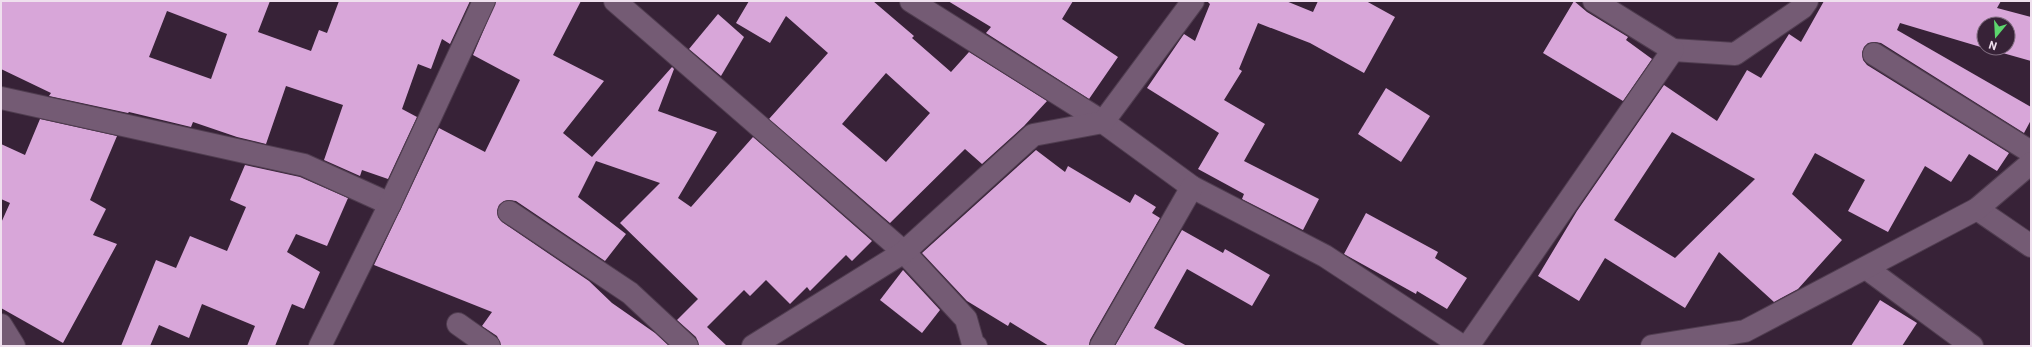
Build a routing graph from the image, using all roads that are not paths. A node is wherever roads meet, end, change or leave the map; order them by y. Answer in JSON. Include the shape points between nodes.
{"nodes":[{"id":1,"x":484,"y":1,"type":"edge"},
{"id":2,"x":615,"y":1,"type":"edge"},
{"id":3,"x":911,"y":1,"type":"edge"},
{"id":4,"x":1193,"y":1,"type":"edge"},
{"id":5,"x":1594,"y":1,"type":"edge"},
{"id":6,"x":1807,"y":1,"type":"edge"},
{"id":7,"x":1674,"y":50,"type":"junction"},
{"id":8,"x":1874,"y":54,"type":"dead end"},
{"id":9,"x":1,"y":98,"type":"edge"},
{"id":10,"x":1103,"y":122,"type":"junction"},
{"id":11,"x":2031,"y":152,"type":"edge"},
{"id":12,"x":2031,"y":163,"type":"edge"},
{"id":13,"x":1192,"y":187,"type":"junction"},
{"id":14,"x":390,"y":204,"type":"junction"},
{"id":15,"x":1977,"y":209,"type":"junction"},
{"id":16,"x":509,"y":212,"type":"dead end"},
{"id":17,"x":2031,"y":246,"type":"edge"},
{"id":18,"x":904,"y":252,"type":"junction"},
{"id":19,"x":1866,"y":268,"type":"junction"},
{"id":20,"x":458,"y":324,"type":"dead end"},
{"id":21,"x":1,"y":325,"type":"edge"},
{"id":22,"x":1748,"y":339,"type":"edge"},
{"id":23,"x":14,"y":346,"type":"edge"},
{"id":24,"x":320,"y":346,"type":"edge"},
{"id":25,"x":489,"y":346,"type":"edge"},
{"id":26,"x":687,"y":346,"type":"edge"},
{"id":27,"x":753,"y":346,"type":"edge"},
{"id":28,"x":976,"y":346,"type":"edge"},
{"id":29,"x":1101,"y":346,"type":"edge"},
{"id":30,"x":1462,"y":346,"type":"edge"},
{"id":31,"x":1468,"y":346,"type":"edge"},
{"id":32,"x":1652,"y":346,"type":"edge"},
{"id":33,"x":1972,"y":346,"type":"edge"}],
"edges":[{"from":1,"to":14,"type":"street"},
{"from":2,"to":18,"type":"street"},
{"from":3,"to":10,"type":"street"},
{"from":4,"to":10,"type":"street"},
{"from":5,"to":7,"type":"street"},
{"from":6,"to":7,"type":"street","via":[[1802,8],[1736,54]]},
{"from":7,"to":31,"type":"street"},
{"from":8,"to":11,"type":"street"},
{"from":9,"to":14,"type":"street","via":[[304,165]]},
{"from":10,"to":13,"type":"street"},
{"from":10,"to":18,"type":"street","via":[[1034,135]]},
{"from":12,"to":15,"type":"street"},
{"from":13,"to":29,"type":"street"},
{"from":13,"to":30,"type":"street","via":[[1325,256]]},
{"from":14,"to":24,"type":"street"},
{"from":15,"to":17,"type":"street"},
{"from":15,"to":19,"type":"street"},
{"from":16,"to":26,"type":"street","via":[[630,293]]},
{"from":18,"to":27,"type":"street"},
{"from":18,"to":28,"type":"street","via":[[966,319],[972,344]]},
{"from":19,"to":22,"type":"street"},
{"from":19,"to":33,"type":"street"},
{"from":20,"to":25,"type":"street"},
{"from":21,"to":23,"type":"street"},
{"from":22,"to":32,"type":"street"}]}
